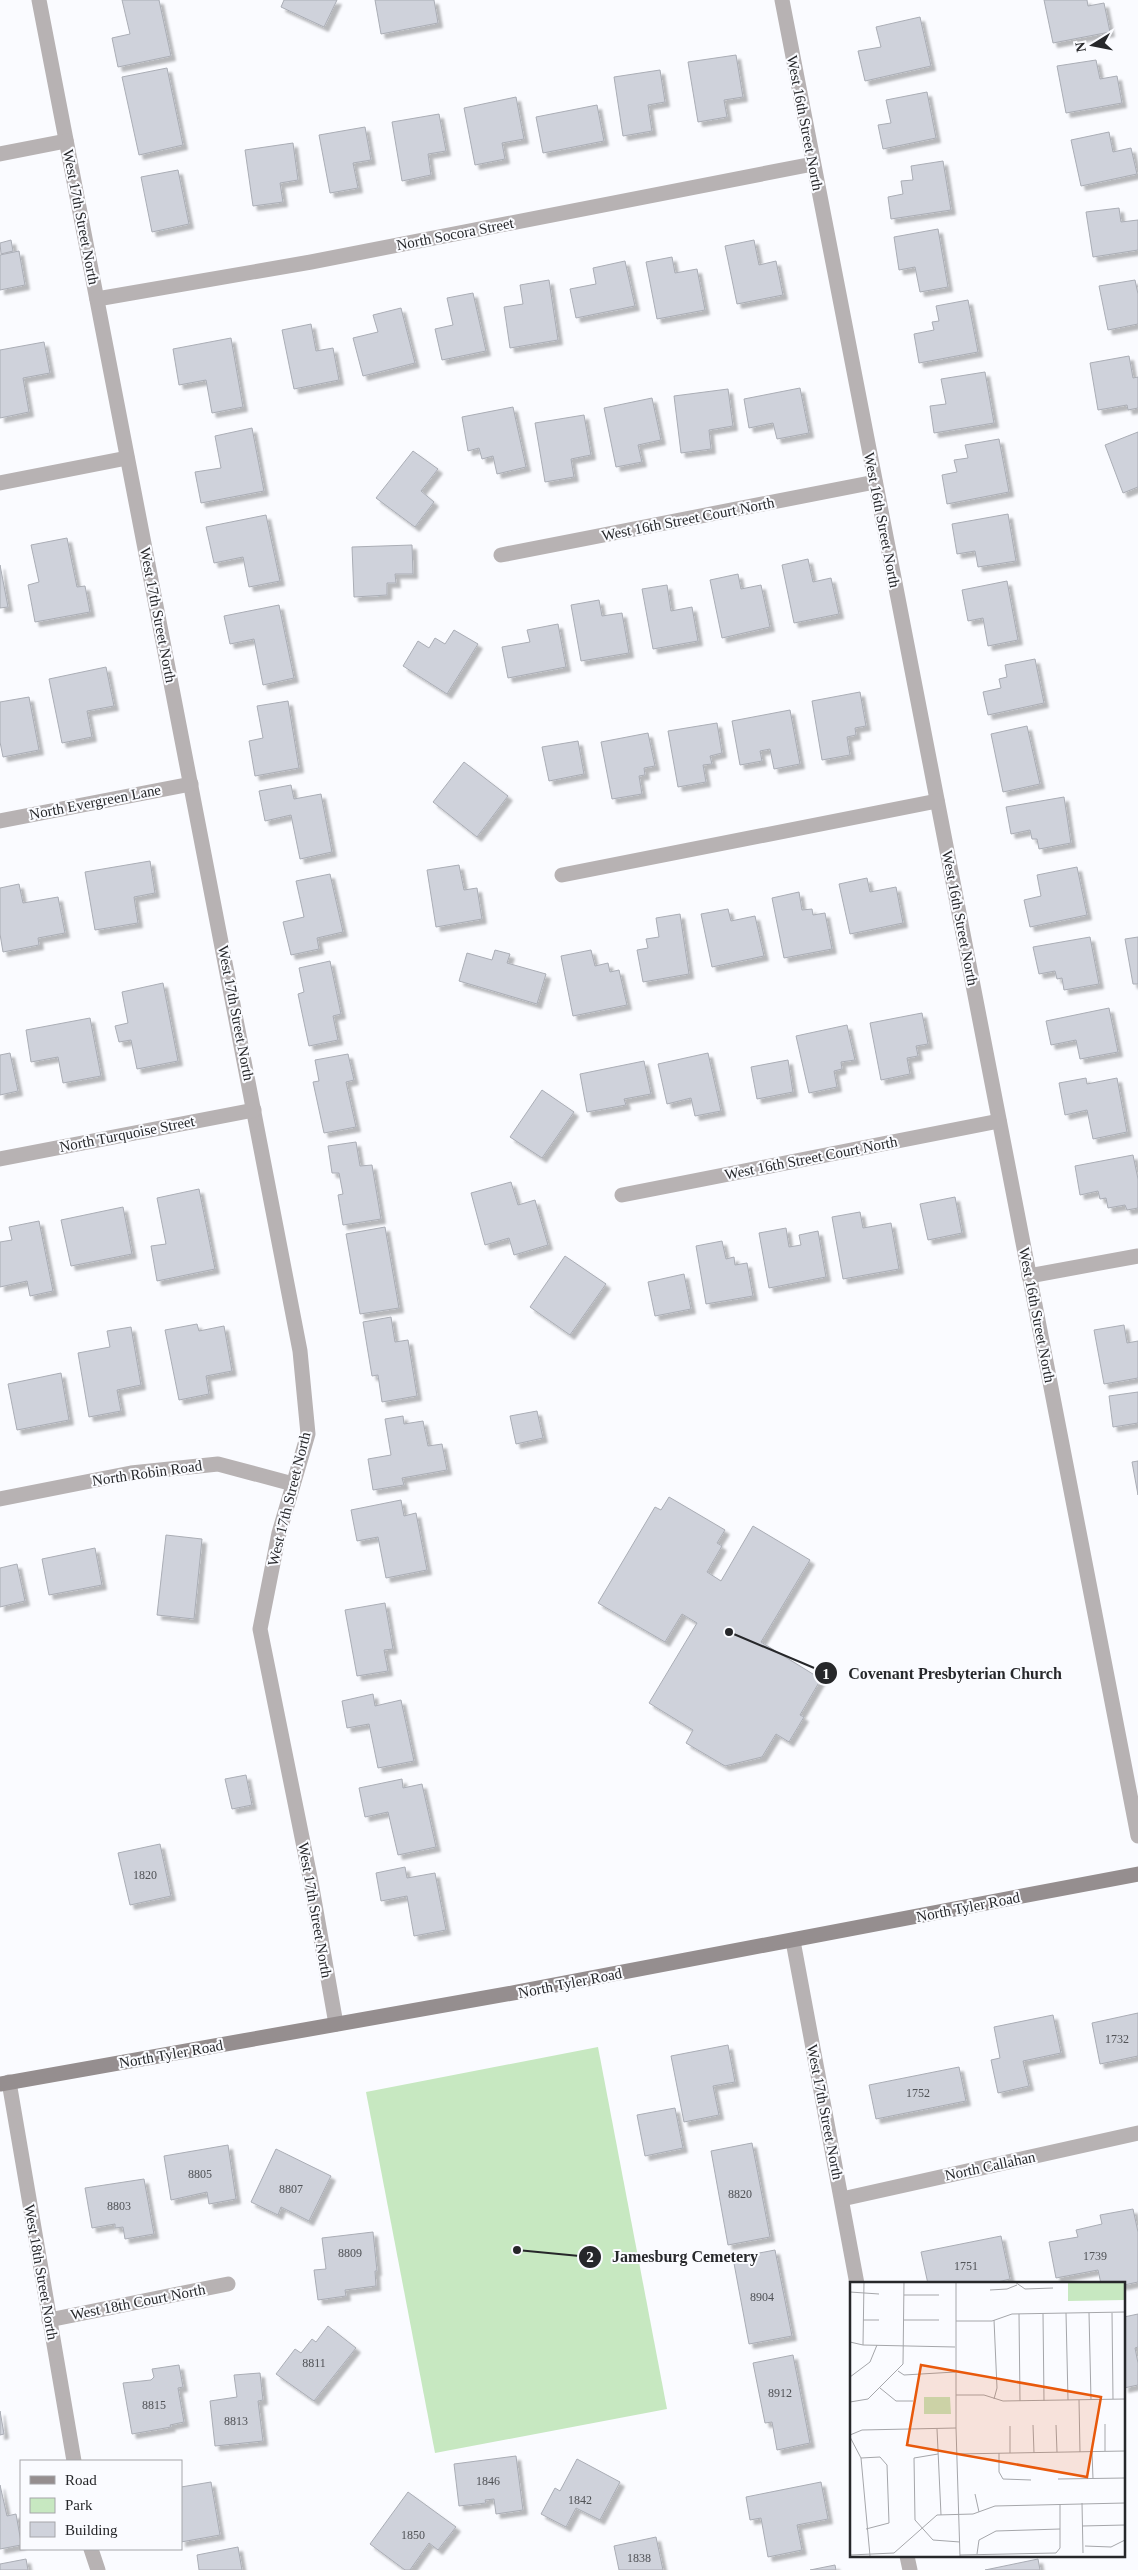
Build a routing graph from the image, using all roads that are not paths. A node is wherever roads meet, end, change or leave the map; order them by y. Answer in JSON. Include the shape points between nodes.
{"nodes":[{"id":1,"x":39,"y":0,"type":"edge"},
{"id":2,"x":782,"y":0,"type":"edge"},
{"id":3,"x":66,"y":141,"type":"junction"},
{"id":4,"x":0,"y":154,"type":"edge"},
{"id":5,"x":813,"y":164,"type":"junction"},
{"id":6,"x":97,"y":299,"type":"junction"},
{"id":7,"x":127,"y":458,"type":"junction"},
{"id":8,"x":875,"y":482,"type":"junction"},
{"id":9,"x":0,"y":483,"type":"edge"},
{"id":10,"x":501,"y":555,"type":"dead end"},
{"id":11,"x":191,"y":784,"type":"junction"},
{"id":12,"x":937,"y":801,"type":"junction"},
{"id":13,"x":0,"y":820,"type":"edge"},
{"id":14,"x":562,"y":875,"type":"dead end"},
{"id":15,"x":254,"y":1110,"type":"junction"},
{"id":16,"x":999,"y":1121,"type":"junction"},
{"id":17,"x":0,"y":1159,"type":"edge"},
{"id":18,"x":622,"y":1195,"type":"dead end"},
{"id":19,"x":1138,"y":1256,"type":"edge"},
{"id":20,"x":1030,"y":1276,"type":"junction"},
{"id":21,"x":293,"y":1484,"type":"junction"},
{"id":22,"x":0,"y":1499,"type":"edge"},
{"id":23,"x":1138,"y":1836,"type":"edge"},
{"id":24,"x":1138,"y":1874,"type":"edge"},
{"id":25,"x":792,"y":1941,"type":"junction"},
{"id":26,"x":336,"y":2024,"type":"junction"},
{"id":27,"x":5,"y":2083,"type":"edge"},
{"id":28,"x":1138,"y":2133,"type":"edge"},
{"id":29,"x":842,"y":2199,"type":"junction"},
{"id":30,"x":857,"y":2282,"type":"edge"},
{"id":31,"x":228,"y":2284,"type":"dead end"},
{"id":32,"x":49,"y":2320,"type":"junction"},
{"id":33,"x":74,"y":2460,"type":"edge"},
{"id":34,"x":91,"y":2550,"type":"edge"},
{"id":35,"x":98,"y":2570,"type":"edge"}],
"edges":[{"from":1,"to":3,"type":"street","name":"West 17th Street North"},
{"from":2,"to":5,"type":"street","name":"West 16th Street North"},
{"from":3,"to":4,"type":"street"},
{"from":3,"to":6,"type":"street","name":"West 17th Street North"},
{"from":5,"to":6,"type":"street","name":"North Socora Street","via":[[311,262]]},
{"from":5,"to":8,"type":"street","name":"West 16th Street North"},
{"from":6,"to":7,"type":"street","name":"West 17th Street North"},
{"from":7,"to":9,"type":"street"},
{"from":7,"to":11,"type":"street","name":"West 17th Street North"},
{"from":8,"to":10,"type":"street","name":"West 16th Street Court North"},
{"from":8,"to":12,"type":"street","name":"West 16th Street North"},
{"from":11,"to":13,"type":"street","name":"North Evergreen Lane"},
{"from":11,"to":15,"type":"street","name":"West 17th Street North"},
{"from":12,"to":14,"type":"street"},
{"from":12,"to":16,"type":"street","name":"West 16th Street North"},
{"from":15,"to":17,"type":"street","name":"North Turquoise Street"},
{"from":15,"to":21,"type":"street","name":"West 17th Street North","via":[[301,1360],[308,1434]]},
{"from":16,"to":18,"type":"street","name":"West 16th Street Court North"},
{"from":16,"to":20,"type":"street","name":"West 16th Street North"},
{"from":19,"to":20,"type":"street"},
{"from":20,"to":23,"type":"street","name":"West 16th Street North"},
{"from":21,"to":22,"type":"street","name":"North Robin Road","via":[[218,1464],[131,1473]]},
{"from":21,"to":26,"type":"street","name":"West 17th Street North","via":[[279,1533],[260,1629]]},
{"from":24,"to":25,"type":"main road","name":"North Tyler Road"},
{"from":25,"to":26,"type":"main road","name":"North Tyler Road"},
{"from":25,"to":29,"type":"street","name":"West 17th Street North"},
{"from":26,"to":27,"type":"main road","name":"North Tyler Road"},
{"from":27,"to":32,"type":"street","name":"West 18th Street North"},
{"from":28,"to":29,"type":"street","name":"North Callahan"},
{"from":29,"to":30,"type":"street","name":"West 17th Street North"},
{"from":31,"to":32,"type":"street","name":"West 18th Court North"},
{"from":32,"to":33,"type":"street","name":"West 18th Street North"},
{"from":34,"to":35,"type":"street"}]}
